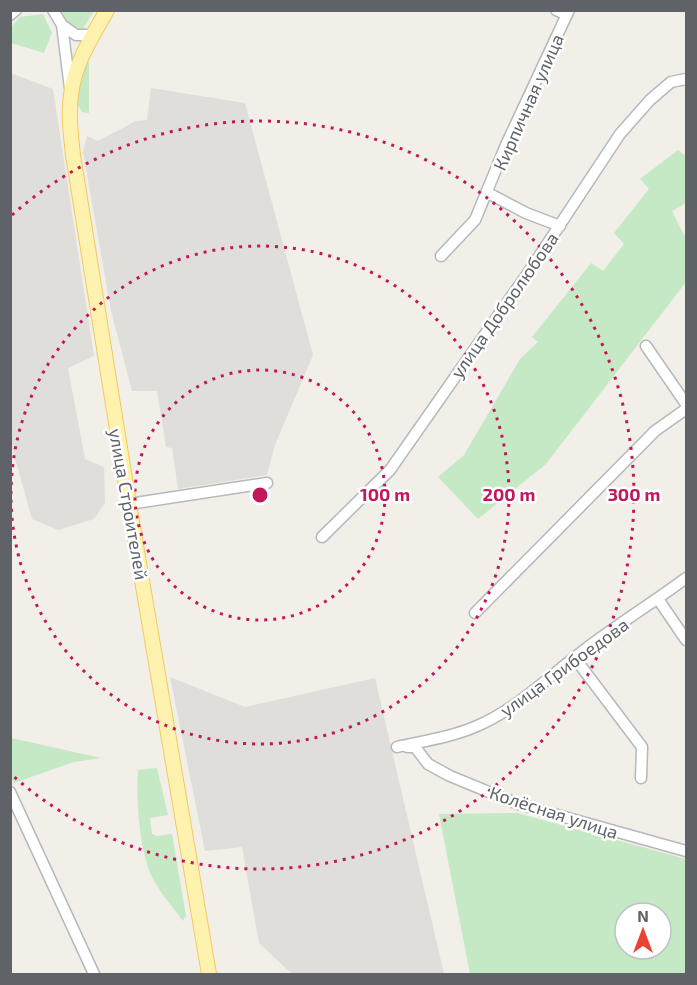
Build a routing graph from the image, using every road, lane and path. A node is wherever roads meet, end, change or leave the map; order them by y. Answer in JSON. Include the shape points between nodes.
{"nodes":[{"id":1,"x":16,"y":10,"type":"edge"},
{"id":2,"x":53,"y":10,"type":"edge"},
{"id":3,"x":107,"y":10,"type":"edge"},
{"id":4,"x":556,"y":10,"type":"edge"},
{"id":5,"x":568,"y":13,"type":"edge"},
{"id":6,"x":10,"y":15,"type":"edge"},
{"id":7,"x":62,"y":25,"type":"junction"},
{"id":8,"x":93,"y":35,"type":"junction"},
{"id":9,"x":687,"y":79,"type":"edge"},
{"id":10,"x":71,"y":94,"type":"junction"},
{"id":11,"x":488,"y":193,"type":"junction"},
{"id":12,"x":560,"y":225,"type":"junction"},
{"id":13,"x":441,"y":256,"type":"dead end"},
{"id":14,"x":646,"y":346,"type":"dead end"},
{"id":15,"x":687,"y":404,"type":"edge"},
{"id":16,"x":687,"y":409,"type":"edge"},
{"id":17,"x":267,"y":483,"type":"dead end"},
{"id":18,"x":129,"y":504,"type":"junction"},
{"id":19,"x":322,"y":537,"type":"dead end"},
{"id":20,"x":687,"y":578,"type":"edge"},
{"id":21,"x":658,"y":599,"type":"junction"},
{"id":22,"x":475,"y":613,"type":"dead end"},
{"id":23,"x":687,"y":639,"type":"edge"},
{"id":24,"x":574,"y":657,"type":"junction"},
{"id":25,"x":397,"y":747,"type":"joint"},
{"id":26,"x":641,"y":778,"type":"dead end"},
{"id":27,"x":10,"y":792,"type":"edge"},
{"id":28,"x":687,"y":851,"type":"edge"},
{"id":29,"x":94,"y":975,"type":"edge"},
{"id":30,"x":209,"y":975,"type":"edge"}],
"edges":[{"from":1,"to":6,"type":"street"},
{"from":2,"to":7,"type":"street"},
{"from":3,"to":8,"type":"main road","name":"улица Строителей"},
{"from":4,"to":5,"type":"street"},
{"from":5,"to":11,"type":"street","name":"Кирпичная улица","via":[[506,145]]},
{"from":7,"to":8,"type":"street","via":[[76,35]]},
{"from":7,"to":10,"type":"street"},
{"from":8,"to":10,"type":"main road","name":"улица Строителей"},
{"from":9,"to":12,"type":"street","name":"улица Добролюбова","via":[[671,82],[620,134]]},
{"from":10,"to":18,"type":"main road","name":"улица Строителей","via":[[73,156]]},
{"from":11,"to":12,"type":"street","name":"Кирпичная улица"},
{"from":11,"to":13,"type":"street","name":"Кирпичная улица","via":[[475,220]]},
{"from":12,"to":19,"type":"street","name":"улица Добролюбова","via":[[390,470]]},
{"from":14,"to":15,"type":"street"},
{"from":16,"to":22,"type":"street","via":[[655,431]]},
{"from":17,"to":18,"type":"street"},
{"from":18,"to":30,"type":"main road","name":"улица Строителей"},
{"from":20,"to":21,"type":"street","name":"улица Грибоедова"},
{"from":21,"to":23,"type":"street"},
{"from":21,"to":24,"type":"street","name":"улица Грибоедова"},
{"from":24,"to":25,"type":"street","name":"улица Грибоедова","via":[[541,687],[497,716],[450,735]]},
{"from":24,"to":26,"type":"street","via":[[642,747]]},
{"from":25,"to":28,"type":"street","name":"Колёсная улица","via":[[415,747],[435,768],[518,804]]},
{"from":27,"to":29,"type":"street"}]}
